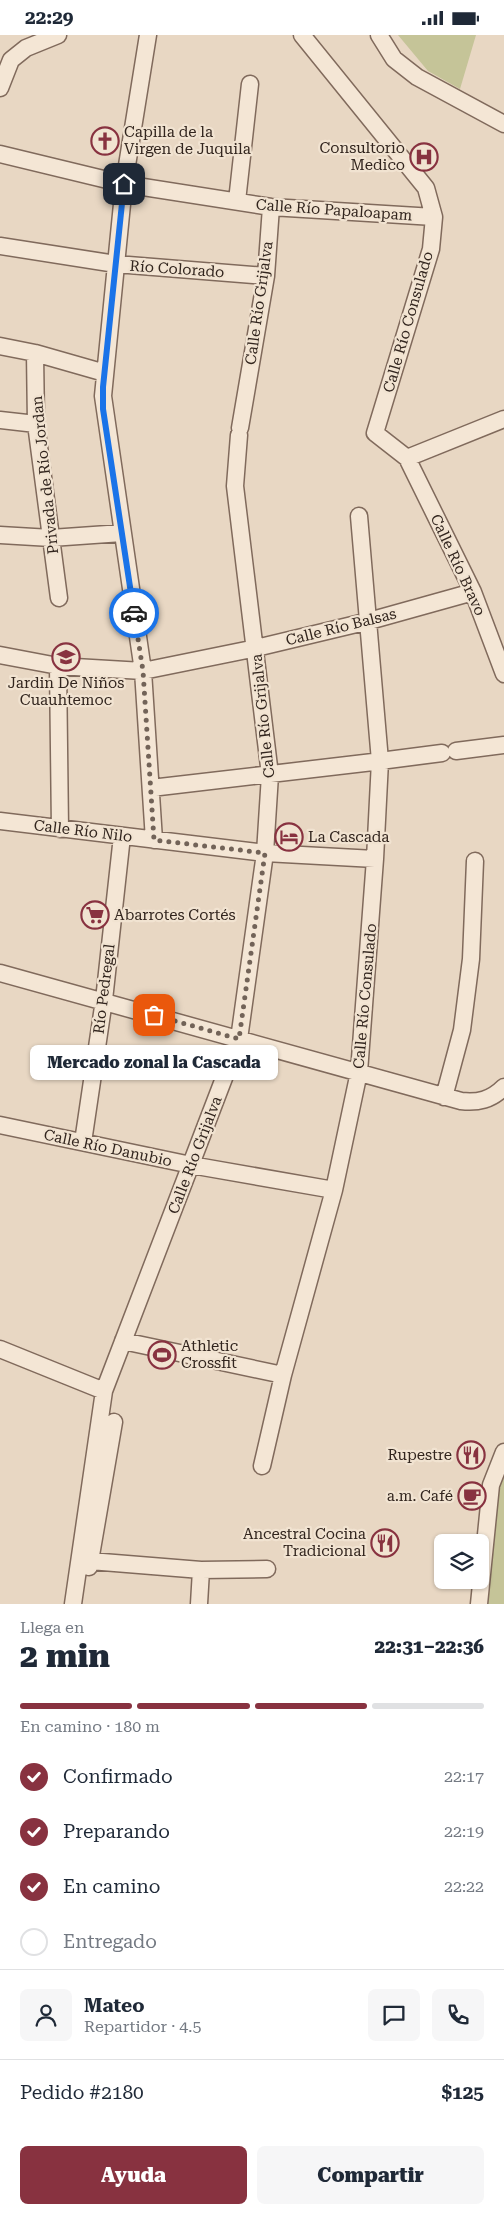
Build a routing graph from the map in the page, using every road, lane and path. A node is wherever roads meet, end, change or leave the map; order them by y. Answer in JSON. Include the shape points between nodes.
{"nodes":[{"id":1,"x":58,"y":35,"type":"edge"},
{"id":2,"x":148,"y":35,"type":"edge"},
{"id":3,"x":302,"y":35,"type":"edge"},
{"id":4,"x":379,"y":35,"type":"edge"},
{"id":5,"x":250,"y":84,"type":"dead end"},
{"id":6,"x":0,"y":88,"type":"edge"},
{"id":7,"x":504,"y":124,"type":"edge"},
{"id":8,"x":0,"y":154,"type":"edge"},
{"id":9,"x":124,"y":184,"type":"junction"},
{"id":10,"x":237,"y":201,"type":"junction"},
{"id":11,"x":271,"y":207,"type":"junction"},
{"id":12,"x":434,"y":217,"type":"junction"},
{"id":13,"x":0,"y":246,"type":"edge"},
{"id":14,"x":116,"y":264,"type":"junction"},
{"id":15,"x":266,"y":276,"type":"junction"},
{"id":16,"x":0,"y":346,"type":"edge"},
{"id":17,"x":35,"y":353,"type":"junction"},
{"id":18,"x":105,"y":373,"type":"junction"},
{"id":19,"x":504,"y":419,"type":"edge"},
{"id":20,"x":0,"y":420,"type":"edge"},
{"id":21,"x":36,"y":424,"type":"junction"},
{"id":22,"x":407,"y":458,"type":"junction"},
{"id":23,"x":359,"y":516,"type":"dead end"},
{"id":24,"x":122,"y":533,"type":"junction"},
{"id":25,"x":0,"y":535,"type":"edge"},
{"id":26,"x":51,"y":538,"type":"junction"},
{"id":27,"x":473,"y":592,"type":"junction"},
{"id":28,"x":59,"y":598,"type":"dead end"},
{"id":29,"x":369,"y":621,"type":"junction"},
{"id":30,"x":256,"y":648,"type":"junction"},
{"id":31,"x":0,"y":655,"type":"edge"},
{"id":32,"x":58,"y":666,"type":"junction"},
{"id":33,"x":143,"y":671,"type":"junction"},
{"id":34,"x":504,"y":673,"type":"edge"},
{"id":35,"x":504,"y":745,"type":"edge"},
{"id":36,"x":377,"y":761,"type":"junction"},
{"id":37,"x":270,"y":775,"type":"junction"},
{"id":38,"x":151,"y":788,"type":"junction"},
{"id":39,"x":0,"y":821,"type":"edge"},
{"id":40,"x":60,"y":829,"type":"junction"},
{"id":41,"x":122,"y":836,"type":"junction"},
{"id":42,"x":154,"y":840,"type":"junction"},
{"id":43,"x":265,"y":853,"type":"junction"},
{"id":44,"x":376,"y":859,"type":"junction"},
{"id":45,"x":475,"y":861,"type":"dead end"},
{"id":46,"x":0,"y":973,"type":"edge"},
{"id":47,"x":104,"y":1000,"type":"junction"},
{"id":48,"x":239,"y":1039,"type":"junction"},
{"id":49,"x":359,"y":1072,"type":"junction"},
{"id":50,"x":504,"y":1087,"type":"edge"},
{"id":51,"x":444,"y":1097,"type":"junction"},
{"id":52,"x":0,"y":1125,"type":"edge"},
{"id":53,"x":83,"y":1141,"type":"junction"},
{"id":54,"x":191,"y":1165,"type":"junction"},
{"id":55,"x":334,"y":1190,"type":"junction"},
{"id":56,"x":123,"y":1341,"type":"junction"},
{"id":57,"x":0,"y":1349,"type":"edge"},
{"id":58,"x":284,"y":1375,"type":"junction"},
{"id":59,"x":104,"y":1391,"type":"junction"},
{"id":60,"x":114,"y":1422,"type":"dead end"},
{"id":61,"x":504,"y":1451,"type":"edge"},
{"id":62,"x":262,"y":1466,"type":"dead end"},
{"id":63,"x":90,"y":1561,"type":"junction"},
{"id":64,"x":267,"y":1569,"type":"dead end"},
{"id":65,"x":201,"y":1570,"type":"junction"},
{"id":66,"x":73,"y":1604,"type":"edge"},
{"id":67,"x":83,"y":1604,"type":"edge"},
{"id":68,"x":199,"y":1604,"type":"edge"},
{"id":69,"x":479,"y":1604,"type":"edge"}],
"edges":[{"from":1,"to":6,"type":"street","via":[[26,48],[11,60]]},
{"from":2,"to":9,"type":"street"},
{"from":3,"to":12,"type":"street","name":"Calle Río Consulado","via":[[426,188]]},
{"from":4,"to":7,"type":"street","via":[[394,59],[418,77]]},
{"from":5,"to":10,"type":"street"},
{"from":8,"to":9,"type":"street","name":"Calle Río Papaloapam"},
{"from":9,"to":10,"type":"street","name":"Calle Río Papaloapam"},
{"from":9,"to":14,"type":"street"},
{"from":10,"to":11,"type":"street","name":"Calle Río Papaloapam"},
{"from":11,"to":12,"type":"street","name":"Calle Río Papaloapam"},
{"from":11,"to":15,"type":"street","name":"Calle Río Grijalva"},
{"from":12,"to":22,"type":"street","name":"Calle Río Consulado","via":[[431,249],[376,433]]},
{"from":13,"to":14,"type":"street","name":"Río Colorado"},
{"from":14,"to":15,"type":"street","name":"Río Colorado"},
{"from":14,"to":18,"type":"street"},
{"from":15,"to":30,"type":"street","name":"Calle Río Grijalva","via":[[240,432],[235,486]]},
{"from":16,"to":17,"type":"street"},
{"from":17,"to":18,"type":"street"},
{"from":17,"to":21,"type":"street","name":"Privada de Río Jordan"},
{"from":18,"to":24,"type":"street","via":[[103,409]]},
{"from":19,"to":22,"type":"street"},
{"from":20,"to":21,"type":"street"},
{"from":21,"to":26,"type":"street","name":"Privada de Río Jordan"},
{"from":22,"to":27,"type":"street","name":"Calle Río Bravo"},
{"from":23,"to":29,"type":"street","name":"Calle Río Consulado"},
{"from":24,"to":26,"type":"street"},
{"from":24,"to":33,"type":"street"},
{"from":25,"to":26,"type":"street"},
{"from":26,"to":28,"type":"street","name":"Privada de Río Jordan"},
{"from":27,"to":29,"type":"street","name":"Calle Río Balsas"},
{"from":27,"to":34,"type":"street","name":"Calle Río Bravo"},
{"from":29,"to":30,"type":"street","name":"Calle Río Balsas"},
{"from":29,"to":36,"type":"street","name":"Calle Río Consulado"},
{"from":30,"to":33,"type":"street","name":"Calle Río Balsas"},
{"from":30,"to":37,"type":"street","name":"Calle Río Grijalva"},
{"from":31,"to":32,"type":"street","name":"Calle Río Balsas"},
{"from":32,"to":33,"type":"street","name":"Calle Río Balsas"},
{"from":32,"to":40,"type":"street"},
{"from":33,"to":38,"type":"street"},
{"from":35,"to":36,"type":"street"},
{"from":36,"to":37,"type":"street"},
{"from":36,"to":44,"type":"street","name":"Calle Río Consulado"},
{"from":37,"to":38,"type":"street"},
{"from":37,"to":43,"type":"street","name":"Calle Río Grijalva"},
{"from":38,"to":42,"type":"street"},
{"from":39,"to":40,"type":"street","name":"Calle Río Nilo"},
{"from":40,"to":41,"type":"street","name":"Calle Río Nilo"},
{"from":41,"to":42,"type":"street","name":"Calle Río Nilo"},
{"from":41,"to":47,"type":"street","name":"Río Pedregal"},
{"from":42,"to":43,"type":"street","name":"Calle Río Nilo"},
{"from":43,"to":44,"type":"street","name":"Calle Río Nilo"},
{"from":43,"to":48,"type":"street","name":"Calle Río Grijalva"},
{"from":44,"to":49,"type":"street","name":"Calle Río Consulado"},
{"from":45,"to":51,"type":"street","via":[[471,959],[462,1029]]},
{"from":46,"to":47,"type":"street"},
{"from":47,"to":48,"type":"street"},
{"from":47,"to":53,"type":"street","name":"Río Pedregal"},
{"from":48,"to":49,"type":"street"},
{"from":48,"to":54,"type":"street","name":"Calle Río Grijalva"},
{"from":49,"to":51,"type":"street"},
{"from":49,"to":55,"type":"street","name":"Calle Río Consulado"},
{"from":50,"to":51,"type":"street","via":[[486,1100],[475,1102]]},
{"from":52,"to":53,"type":"street","name":"Calle Río Danubio"},
{"from":53,"to":54,"type":"street","name":"Calle Río Danubio"},
{"from":54,"to":55,"type":"street","name":"Calle Río Danubio"},
{"from":54,"to":56,"type":"street","name":"Calle Río Grijalva"},
{"from":55,"to":58,"type":"street","name":"Calle Río Consulado"},
{"from":56,"to":58,"type":"street"},
{"from":56,"to":59,"type":"street","name":"Calle Río Grijalva"},
{"from":57,"to":59,"type":"street"},
{"from":58,"to":62,"type":"street","name":"Calle Río Consulado"},
{"from":59,"to":66,"type":"street","name":"Calle Río Grijalva"},
{"from":60,"to":63,"type":"street"},
{"from":61,"to":69,"type":"street","via":[[491,1485]]},
{"from":63,"to":65,"type":"street"},
{"from":63,"to":67,"type":"street"},
{"from":64,"to":65,"type":"street"},
{"from":65,"to":68,"type":"street"}]}
